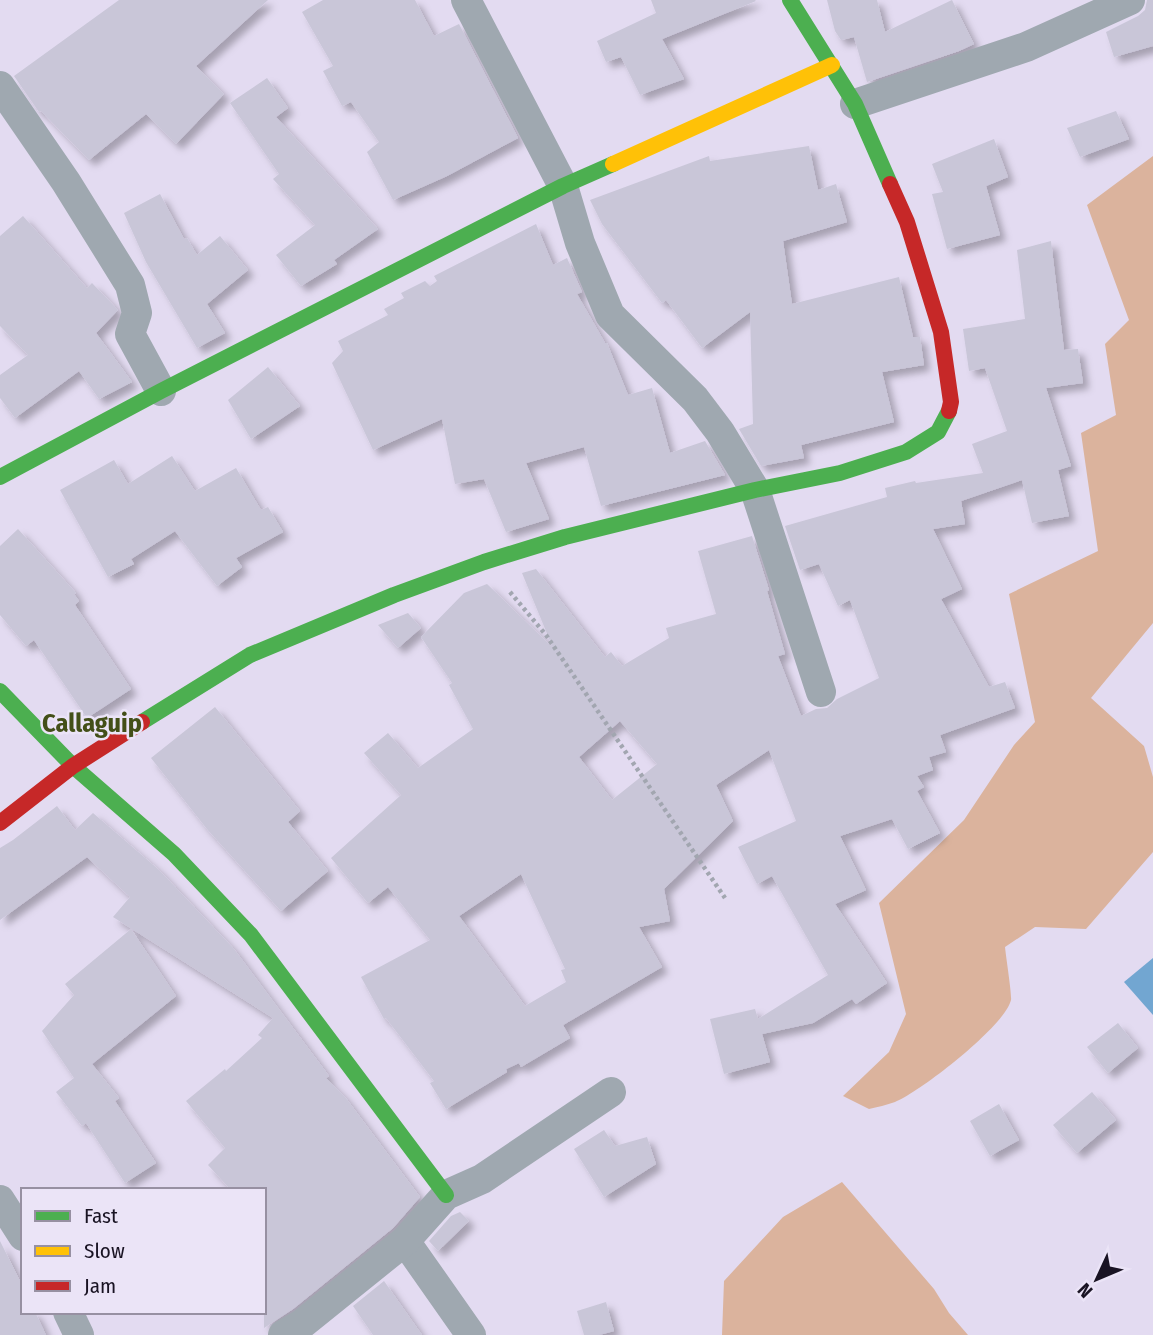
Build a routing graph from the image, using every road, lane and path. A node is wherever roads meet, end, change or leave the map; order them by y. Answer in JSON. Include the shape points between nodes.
{"nodes":[{"id":1,"x":466,"y":0,"type":"edge"},
{"id":2,"x":790,"y":0,"type":"edge"},
{"id":3,"x":1130,"y":0,"type":"edge"},
{"id":4,"x":832,"y":65,"type":"junction"},
{"id":5,"x":0,"y":86,"type":"edge"},
{"id":6,"x":855,"y":104,"type":"junction"},
{"id":7,"x":563,"y":186,"type":"junction"},
{"id":8,"x":161,"y":391,"type":"junction"},
{"id":9,"x":0,"y":477,"type":"edge"},
{"id":10,"x":755,"y":490,"type":"junction"},
{"id":11,"x":484,"y":562,"type":"junction"},
{"id":12,"x":0,"y":691,"type":"edge"},
{"id":13,"x":821,"y":692,"type":"dead end"},
{"id":14,"x":73,"y":766,"type":"junction"},
{"id":15,"x":0,"y":822,"type":"edge"},
{"id":16,"x":724,"y":898,"type":"dead end"},
{"id":17,"x":611,"y":1092,"type":"dead end"},
{"id":18,"x":446,"y":1195,"type":"junction"},
{"id":19,"x":0,"y":1200,"type":"edge"},
{"id":20,"x":21,"y":1233,"type":"edge"},
{"id":21,"x":405,"y":1241,"type":"junction"},
{"id":22,"x":69,"y":1314,"type":"edge"},
{"id":23,"x":79,"y":1335,"type":"edge"},
{"id":24,"x":283,"y":1335,"type":"edge"},
{"id":25,"x":471,"y":1335,"type":"edge"}],
"edges":[{"from":1,"to":7,"type":"street"},
{"from":2,"to":4,"type":"street"},
{"from":3,"to":6,"type":"street","via":[[1026,47]]},
{"from":4,"to":6,"type":"street"},
{"from":4,"to":7,"type":"street"},
{"from":5,"to":8,"type":"street","via":[[130,285],[137,313],[131,334]]},
{"from":6,"to":10,"type":"street","via":[[907,222],[941,332],[949,412],[938,432],[906,452],[840,473]]},
{"from":7,"to":8,"type":"street"},
{"from":7,"to":10,"type":"street","via":[[580,243],[610,315],[695,400]]},
{"from":8,"to":9,"type":"street"},
{"from":10,"to":11,"type":"street"},
{"from":10,"to":13,"type":"street"},
{"from":11,"to":14,"type":"street","via":[[250,655]]},
{"from":11,"to":16,"type":"path","via":[[546,635]]},
{"from":12,"to":14,"type":"street"},
{"from":14,"to":15,"type":"street"},
{"from":14,"to":18,"type":"street","via":[[174,855],[251,935]]},
{"from":17,"to":18,"type":"street","via":[[482,1179]]},
{"from":18,"to":21,"type":"street"},
{"from":19,"to":20,"type":"street"},
{"from":21,"to":24,"type":"street"},
{"from":21,"to":25,"type":"street"},
{"from":22,"to":23,"type":"street"}]}
